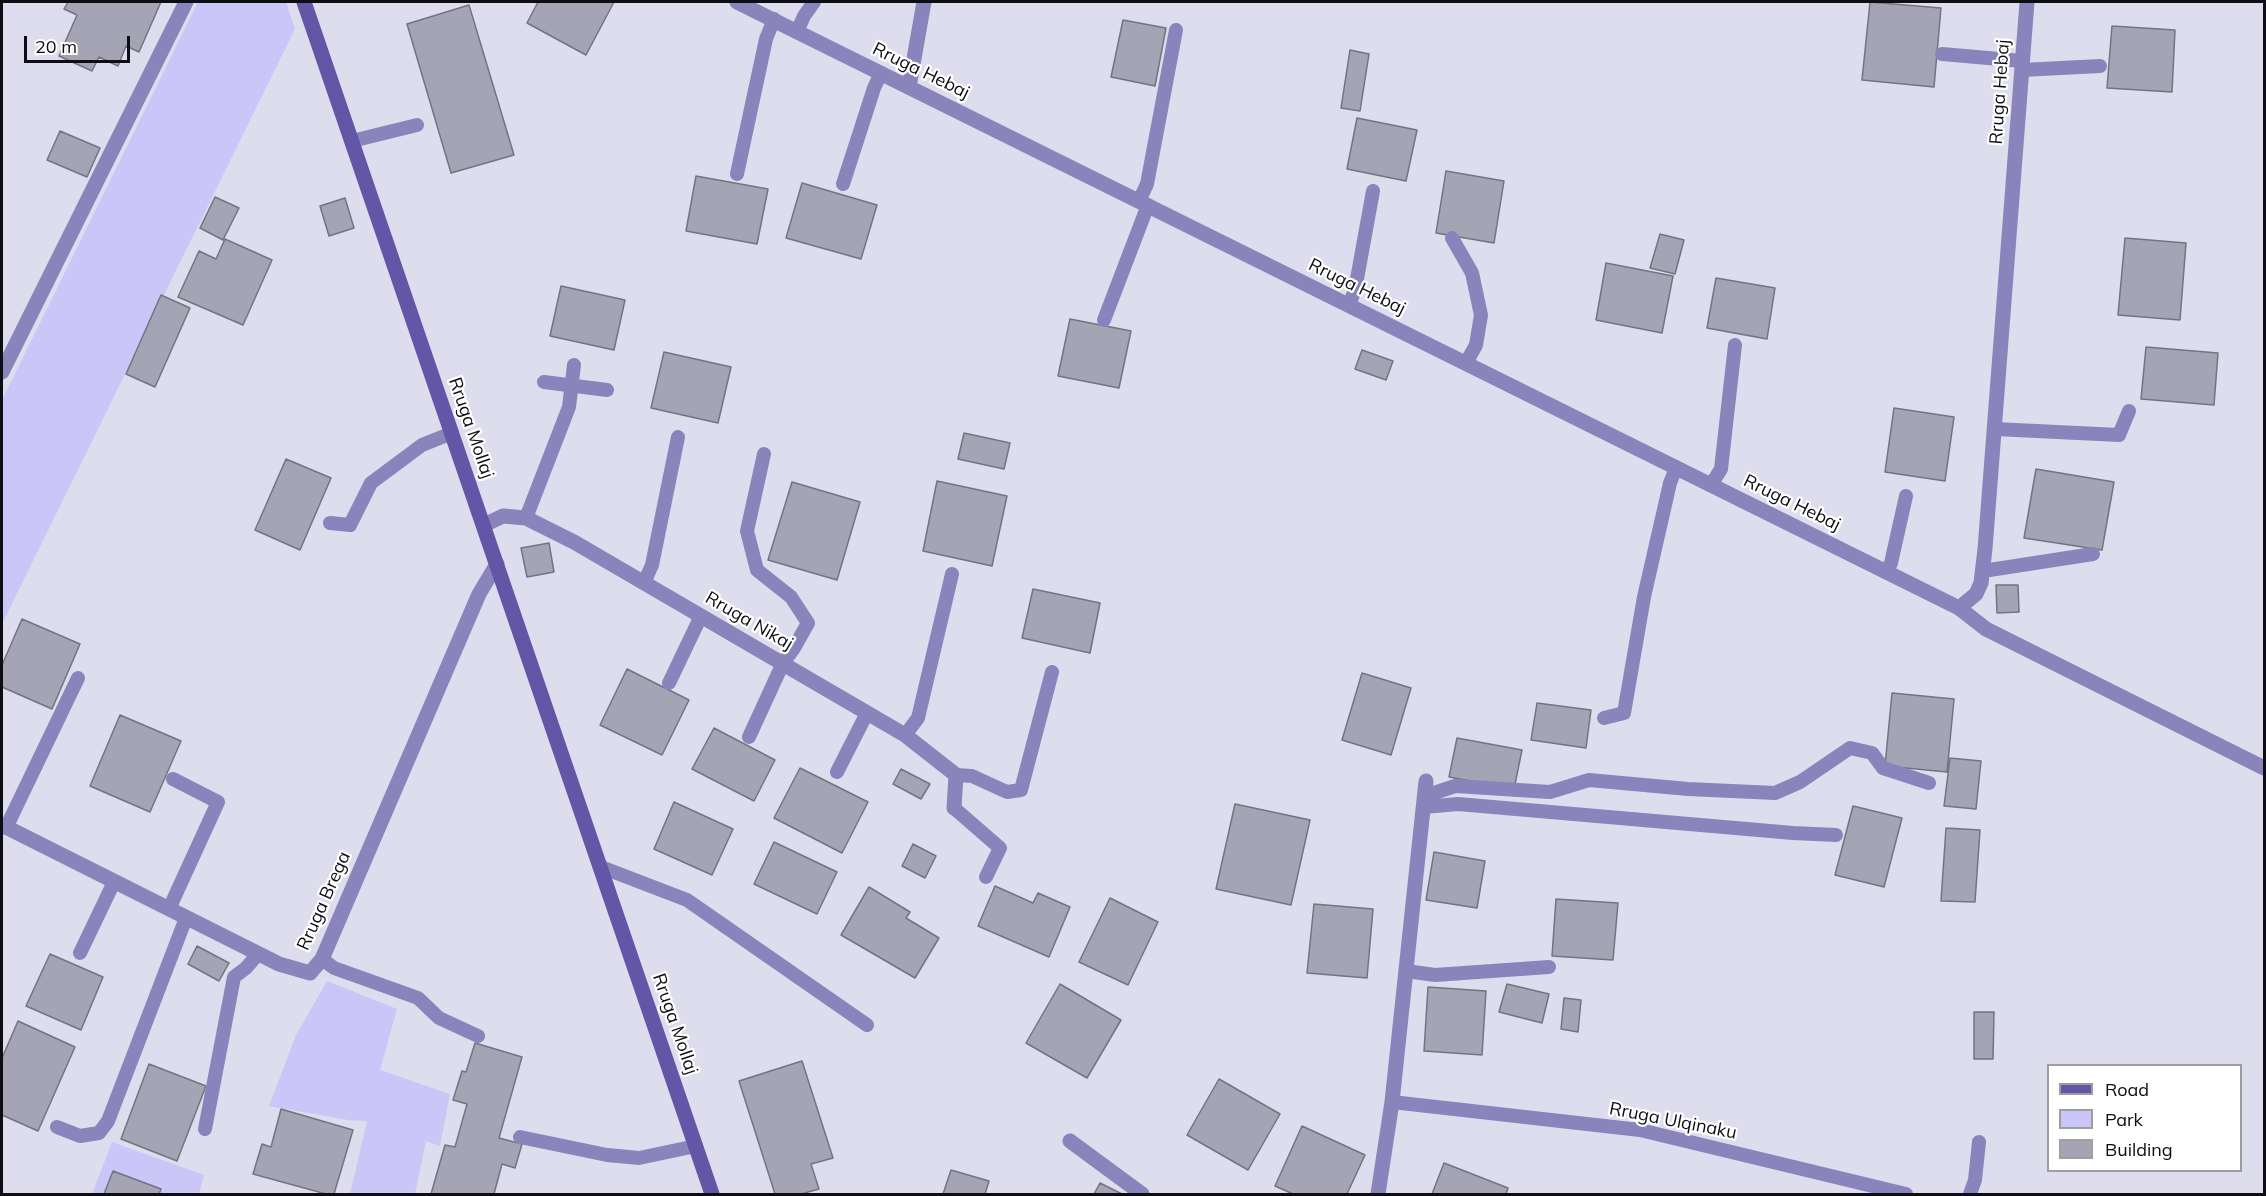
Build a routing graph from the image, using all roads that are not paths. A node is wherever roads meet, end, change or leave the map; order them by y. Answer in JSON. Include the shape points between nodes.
{"nodes":[{"id":1,"x":186,"y":2,"type":"edge"},
{"id":2,"x":304,"y":2,"type":"edge"},
{"id":3,"x":737,"y":2,"type":"edge"},
{"id":4,"x":814,"y":2,"type":"edge"},
{"id":5,"x":924,"y":2,"type":"edge"},
{"id":6,"x":2027,"y":2,"type":"edge"},
{"id":7,"x":774,"y":20,"type":"junction"},
{"id":8,"x":1176,"y":30,"type":"dead end"},
{"id":9,"x":798,"y":32,"type":"junction"},
{"id":10,"x":1942,"y":54,"type":"dead end"},
{"id":11,"x":2022,"y":65,"type":"junction"},
{"id":12,"x":2100,"y":66,"type":"dead end"},
{"id":13,"x":881,"y":73,"type":"junction"},
{"id":14,"x":909,"y":87,"type":"junction"},
{"id":15,"x":417,"y":124,"type":"dead end"},
{"id":16,"x":352,"y":141,"type":"junction"},
{"id":17,"x":736,"y":174,"type":"dead end"},
{"id":18,"x":843,"y":184,"type":"dead end"},
{"id":19,"x":1373,"y":191,"type":"dead end"},
{"id":20,"x":1143,"y":203,"type":"junction"},
{"id":21,"x":1452,"y":238,"type":"dead end"},
{"id":22,"x":1349,"y":305,"type":"junction"},
{"id":23,"x":1104,"y":320,"type":"dead end"},
{"id":24,"x":1735,"y":345,"type":"dead end"},
{"id":25,"x":1466,"y":363,"type":"junction"},
{"id":26,"x":574,"y":365,"type":"dead end"},
{"id":27,"x":2,"y":372,"type":"edge"},
{"id":28,"x":544,"y":382,"type":"dead end"},
{"id":29,"x":572,"y":384,"type":"junction"},
{"id":30,"x":607,"y":390,"type":"dead end"},
{"id":31,"x":2129,"y":411,"type":"dead end"},
{"id":32,"x":1995,"y":429,"type":"junction"},
{"id":33,"x":452,"y":433,"type":"junction"},
{"id":34,"x":678,"y":437,"type":"dead end"},
{"id":35,"x":764,"y":454,"type":"dead end"},
{"id":36,"x":1676,"y":468,"type":"junction"},
{"id":37,"x":1711,"y":485,"type":"junction"},
{"id":38,"x":1906,"y":496,"type":"dead end"},
{"id":39,"x":526,"y":518,"type":"junction"},
{"id":40,"x":330,"y":523,"type":"dead end"},
{"id":41,"x":484,"y":525,"type":"junction"},
{"id":42,"x":2093,"y":554,"type":"dead end"},
{"id":43,"x":497,"y":564,"type":"junction"},
{"id":44,"x":1983,"y":571,"type":"junction"},
{"id":45,"x":1886,"y":572,"type":"junction"},
{"id":46,"x":952,"y":574,"type":"dead end"},
{"id":47,"x":644,"y":583,"type":"junction"},
{"id":48,"x":1959,"y":608,"type":"junction"},
{"id":49,"x":701,"y":616,"type":"junction"},
{"id":50,"x":783,"y":663,"type":"junction"},
{"id":51,"x":1052,"y":672,"type":"dead end"},
{"id":52,"x":78,"y":678,"type":"dead end"},
{"id":53,"x":669,"y":683,"type":"dead end"},
{"id":54,"x":867,"y":713,"type":"junction"},
{"id":55,"x":1604,"y":718,"type":"dead end"},
{"id":56,"x":905,"y":735,"type":"junction"},
{"id":57,"x":749,"y":737,"type":"dead end"},
{"id":58,"x":2265,"y":768,"type":"edge"},
{"id":59,"x":837,"y":772,"type":"dead end"},
{"id":60,"x":956,"y":775,"type":"junction"},
{"id":61,"x":173,"y":779,"type":"dead end"},
{"id":62,"x":1929,"y":783,"type":"dead end"},
{"id":63,"x":1425,"y":795,"type":"junction"},
{"id":64,"x":954,"y":808,"type":"joint"},
{"id":65,"x":4,"y":827,"type":"edge"},
{"id":66,"x":1836,"y":835,"type":"dead end"},
{"id":67,"x":601,"y":867,"type":"junction"},
{"id":68,"x":986,"y":876,"type":"dead end"},
{"id":69,"x":114,"y":882,"type":"junction"},
{"id":70,"x":169,"y":909,"type":"junction"},
{"id":71,"x":186,"y":918,"type":"junction"},
{"id":72,"x":81,"y":953,"type":"dead end"},
{"id":73,"x":258,"y":954,"type":"junction"},
{"id":74,"x":322,"y":959,"type":"junction"},
{"id":75,"x":1549,"y":967,"type":"dead end"},
{"id":76,"x":1406,"y":971,"type":"junction"},
{"id":77,"x":867,"y":1025,"type":"dead end"},
{"id":78,"x":478,"y":1036,"type":"dead end"},
{"id":79,"x":1392,"y":1102,"type":"junction"},
{"id":80,"x":57,"y":1127,"type":"dead end"},
{"id":81,"x":205,"y":1129,"type":"dead end"},
{"id":82,"x":520,"y":1137,"type":"dead end"},
{"id":83,"x":1070,"y":1141,"type":"dead end"},
{"id":84,"x":1979,"y":1142,"type":"dead end"},
{"id":85,"x":696,"y":1146,"type":"junction"},
{"id":86,"x":712,"y":1194,"type":"edge"},
{"id":87,"x":1142,"y":1194,"type":"edge"},
{"id":88,"x":1378,"y":1194,"type":"edge"},
{"id":89,"x":1906,"y":1194,"type":"edge"},
{"id":90,"x":1970,"y":1194,"type":"edge"}],
"edges":[{"from":1,"to":27,"type":"street"},
{"from":2,"to":16,"type":"street","name":"Rruga Mollaj"},
{"from":3,"to":7,"type":"street","name":"Rruga Hebaj"},
{"from":4,"to":9,"type":"lane"},
{"from":5,"to":14,"type":"street"},
{"from":6,"to":11,"type":"street","name":"Rruga Hebaj"},
{"from":7,"to":9,"type":"street","name":"Rruga Hebaj"},
{"from":7,"to":17,"type":"lane","via":[[766,39]]},
{"from":8,"to":20,"type":"lane"},
{"from":9,"to":13,"type":"street","name":"Rruga Hebaj"},
{"from":10,"to":11,"type":"lane"},
{"from":11,"to":12,"type":"lane"},
{"from":11,"to":32,"type":"street","name":"Rruga Hebaj"},
{"from":13,"to":14,"type":"street","name":"Rruga Hebaj"},
{"from":13,"to":18,"type":"lane"},
{"from":14,"to":20,"type":"street","name":"Rruga Hebaj"},
{"from":15,"to":16,"type":"lane"},
{"from":16,"to":33,"type":"street","name":"Rruga Mollaj"},
{"from":19,"to":22,"type":"lane"},
{"from":20,"to":22,"type":"street","name":"Rruga Hebaj"},
{"from":20,"to":23,"type":"lane"},
{"from":21,"to":25,"type":"lane","via":[[1472,273],[1481,315],[1476,345]]},
{"from":22,"to":25,"type":"street","name":"Rruga Hebaj"},
{"from":24,"to":37,"type":"lane","via":[[1720,469]]},
{"from":25,"to":36,"type":"street","name":"Rruga Hebaj"},
{"from":26,"to":29,"type":"lane"},
{"from":28,"to":29,"type":"lane"},
{"from":29,"to":30,"type":"lane"},
{"from":29,"to":39,"type":"lane","via":[[569,407]]},
{"from":31,"to":32,"type":"lane","via":[[2119,435]]},
{"from":32,"to":44,"type":"street","name":"Rruga Hebaj"},
{"from":33,"to":40,"type":"lane","via":[[422,445],[371,483],[350,525]]},
{"from":33,"to":41,"type":"street","name":"Rruga Mollaj"},
{"from":34,"to":47,"type":"lane","via":[[652,565]]},
{"from":35,"to":50,"type":"lane","via":[[747,531],[758,570],[791,597],[808,623]]},
{"from":36,"to":37,"type":"street","name":"Rruga Hebaj"},
{"from":36,"to":55,"type":"lane","via":[[1644,597],[1624,713]]},
{"from":37,"to":45,"type":"street","name":"Rruga Hebaj"},
{"from":38,"to":45,"type":"lane"},
{"from":39,"to":41,"type":"street","name":"Rruga Nikaj","via":[[503,516]]},
{"from":39,"to":47,"type":"street","name":"Rruga Nikaj"},
{"from":41,"to":43,"type":"street","name":"Rruga Mollaj"},
{"from":42,"to":44,"type":"lane"},
{"from":43,"to":67,"type":"street","name":"Rruga Mollaj"},
{"from":43,"to":74,"type":"street","name":"Rruga Brega","via":[[479,594]]},
{"from":44,"to":48,"type":"street","name":"Rruga Hebaj","via":[[1976,594]]},
{"from":45,"to":48,"type":"street","name":"Rruga Hebaj"},
{"from":46,"to":56,"type":"lane","via":[[918,718]]},
{"from":47,"to":49,"type":"street","name":"Rruga Nikaj"},
{"from":48,"to":58,"type":"street","name":"Rruga Hebaj","via":[[1986,629]]},
{"from":49,"to":50,"type":"street","name":"Rruga Nikaj"},
{"from":49,"to":53,"type":"lane"},
{"from":50,"to":54,"type":"street","name":"Rruga Nikaj"},
{"from":50,"to":57,"type":"lane"},
{"from":51,"to":60,"type":"lane","via":[[1021,790],[1007,792],[972,776]]},
{"from":52,"to":65,"type":"lane"},
{"from":54,"to":56,"type":"street","name":"Rruga Nikaj"},
{"from":54,"to":59,"type":"lane"},
{"from":56,"to":60,"type":"street","name":"Rruga Nikaj"},
{"from":60,"to":64,"type":"street"},
{"from":61,"to":70,"type":"lane","via":[[219,802]]},
{"from":62,"to":63,"type":"lane","via":[[1883,768],[1872,753],[1850,748],[1775,794],[1589,780],[1550,792],[1455,786]]},
{"from":63,"to":66,"type":"lane","via":[[1458,804]]},
{"from":63,"to":76,"type":"street"},
{"from":64,"to":68,"type":"lane","via":[[1000,848]]},
{"from":65,"to":69,"type":"street","name":"Rruga Brega"},
{"from":67,"to":77,"type":"lane","via":[[687,900]]},
{"from":67,"to":85,"type":"street","name":"Rruga Mollaj"},
{"from":69,"to":70,"type":"street","name":"Rruga Brega"},
{"from":69,"to":72,"type":"lane"},
{"from":70,"to":71,"type":"street","name":"Rruga Brega"},
{"from":71,"to":73,"type":"street","name":"Rruga Brega"},
{"from":71,"to":80,"type":"lane","via":[[108,1120],[99,1133],[81,1136]]},
{"from":73,"to":74,"type":"street","name":"Rruga Brega","via":[[310,973]]},
{"from":73,"to":81,"type":"lane","via":[[234,977]]},
{"from":74,"to":78,"type":"lane","via":[[334,968],[418,998],[439,1018]]},
{"from":75,"to":76,"type":"lane","via":[[1435,975]]},
{"from":76,"to":79,"type":"street"},
{"from":79,"to":88,"type":"street"},
{"from":79,"to":89,"type":"lane","name":"Rruga Ulqinaku","via":[[1640,1130]]},
{"from":82,"to":85,"type":"lane","via":[[639,1158]]},
{"from":83,"to":87,"type":"street"},
{"from":84,"to":90,"type":"lane"},
{"from":85,"to":86,"type":"street","name":"Rruga Mollaj"}]}
